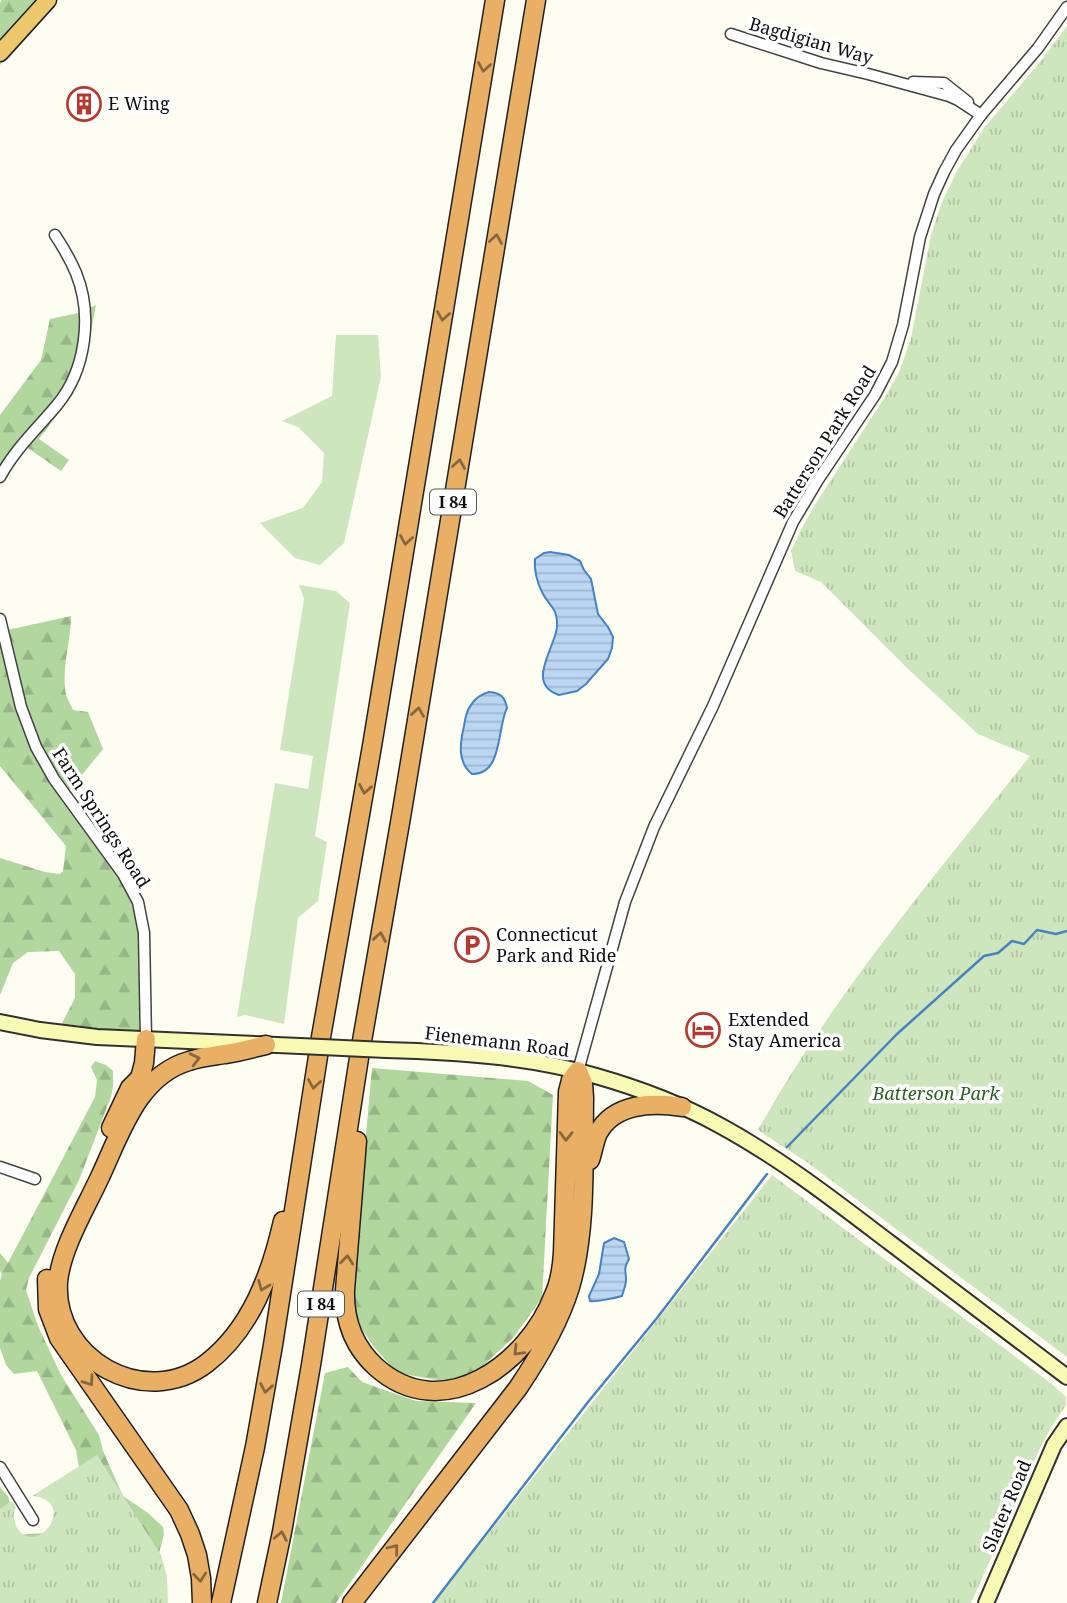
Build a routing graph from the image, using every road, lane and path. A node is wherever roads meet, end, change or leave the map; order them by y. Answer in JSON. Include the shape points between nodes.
{"nodes":[{"id":1,"x":48,"y":0,"type":"edge"},
{"id":2,"x":495,"y":0,"type":"edge"},
{"id":3,"x":536,"y":0,"type":"edge"},
{"id":4,"x":1067,"y":7,"type":"edge"},
{"id":5,"x":731,"y":34,"type":"dead end"},
{"id":6,"x":0,"y":53,"type":"edge"},
{"id":7,"x":981,"y":115,"type":"junction"},
{"id":8,"x":55,"y":235,"type":"dead end"},
{"id":9,"x":0,"y":477,"type":"edge"},
{"id":10,"x":0,"y":619,"type":"edge"},
{"id":11,"x":368,"y":1004,"type":"junction"},
{"id":12,"x":0,"y":1022,"type":"edge"},
{"id":13,"x":146,"y":1039,"type":"junction"},
{"id":14,"x":267,"y":1045,"type":"junction"},
{"id":15,"x":578,"y":1071,"type":"junction"},
{"id":16,"x":140,"y":1078,"type":"junction"},
{"id":17,"x":140,"y":1096,"type":"junction"},
{"id":18,"x":682,"y":1107,"type":"junction"},
{"id":19,"x":304,"y":1151,"type":"junction"},
{"id":20,"x":0,"y":1167,"type":"edge"},
{"id":21,"x":35,"y":1179,"type":"dead end"},
{"id":22,"x":582,"y":1179,"type":"junction"},
{"id":23,"x":1067,"y":1377,"type":"edge"},
{"id":24,"x":1067,"y":1426,"type":"edge"},
{"id":25,"x":0,"y":1467,"type":"edge"},
{"id":26,"x":33,"y":1520,"type":"dead end"},
{"id":27,"x":202,"y":1603,"type":"edge"},
{"id":28,"x":221,"y":1603,"type":"edge"},
{"id":29,"x":267,"y":1603,"type":"edge"},
{"id":30,"x":352,"y":1603,"type":"edge"},
{"id":31,"x":986,"y":1603,"type":"edge"}],
"edges":[{"from":1,"to":6,"type":"highway"},
{"from":2,"to":19,"type":"highway","number":"I 84","one_way":true},
{"from":11,"to":3,"type":"highway","number":"I 84","one_way":true},
{"from":4,"to":7,"type":"street","name":"Batterson Park Road"},
{"from":5,"to":7,"type":"street","name":"Bagdigian Way","via":[[883,78],[944,83]]},
{"from":7,"to":15,"type":"street","name":"Batterson Park Road","via":[[934,194],[892,362],[793,522],[713,706],[653,827],[625,902]]},
{"from":8,"to":9,"type":"street","via":[[81,288],[85,316],[82,354],[67,391]]},
{"from":10,"to":13,"type":"street","name":"Farm Springs Road","via":[[21,707],[36,747],[138,902],[144,933]]},
{"from":15,"to":11,"type":"highway","one_way":true,"via":[[568,1092],[563,1253],[550,1305],[520,1351],[486,1376],[453,1390],[411,1387],[388,1376],[363,1353],[350,1330],[345,1308]]},
{"from":29,"to":11,"type":"highway","number":"I 84","one_way":true,"via":[[311,1365]]},
{"from":12,"to":13,"type":"main road","name":"Fienemann Road","via":[[67,1034]]},
{"from":13,"to":14,"type":"main road","name":"Fienemann Road"},
{"from":13,"to":16,"type":"highway"},
{"from":14,"to":15,"type":"main road","name":"Fienemann Road","bridge":true,"via":[[455,1053]]},
{"from":17,"to":14,"type":"highway","one_way":true,"via":[[158,1077],[182,1063]]},
{"from":15,"to":18,"type":"main road","name":"Fienemann Road"},
{"from":15,"to":22,"type":"highway","via":[[584,1087]]},
{"from":16,"to":17,"type":"highway"},
{"from":16,"to":27,"type":"highway","one_way":true,"via":[[128,1091],[55,1248],[47,1278],[47,1304],[63,1344],[179,1510],[197,1555]]},
{"from":19,"to":17,"type":"highway","one_way":true,"via":[[264,1284],[230,1340],[206,1364],[183,1376],[152,1381],[121,1377],[97,1364],[73,1339],[60,1306],[58,1281],[68,1245]]},
{"from":18,"to":22,"type":"highway","via":[[643,1106],[612,1117],[597,1135]]},
{"from":18,"to":23,"type":"main road","name":"Fienemann Road","via":[[734,1133],[799,1175]]},
{"from":19,"to":28,"type":"highway","number":"I 84","one_way":true,"via":[[263,1406]]},
{"from":20,"to":21,"type":"street"},
{"from":30,"to":22,"type":"highway","one_way":true,"via":[[507,1404],[541,1352],[573,1276]]},
{"from":24,"to":31,"type":"main road","name":"Slater Road","via":[[1054,1445]]},
{"from":25,"to":26,"type":"street"}]}
